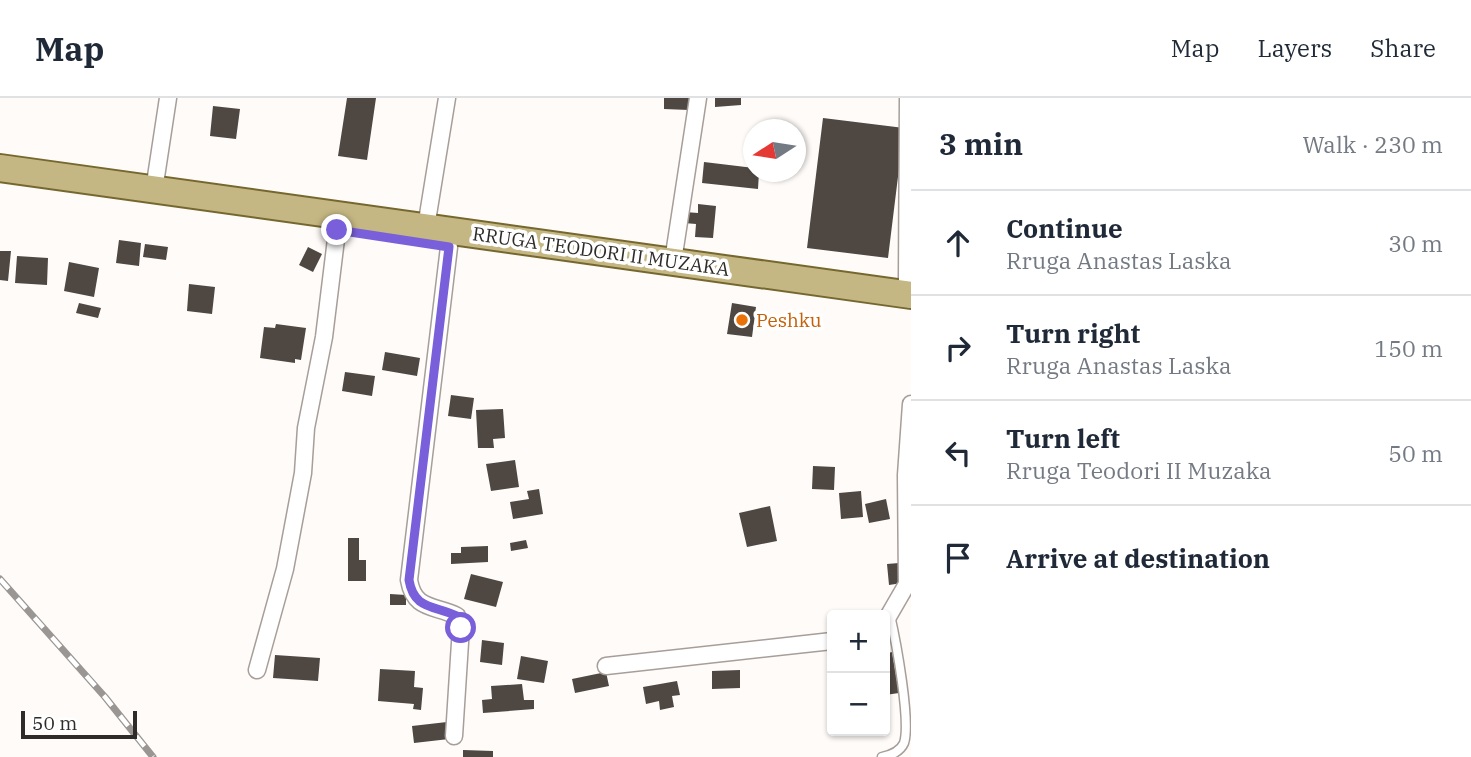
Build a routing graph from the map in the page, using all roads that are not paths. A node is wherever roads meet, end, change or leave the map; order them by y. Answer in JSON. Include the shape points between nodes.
{"nodes":[{"id":1,"x":168,"y":98,"type":"edge"},
{"id":2,"x":447,"y":98,"type":"edge"},
{"id":3,"x":698,"y":98,"type":"edge"},
{"id":4,"x":908,"y":98,"type":"edge"},
{"id":5,"x":910,"y":120,"type":"edge"},
{"id":6,"x":0,"y":168,"type":"edge"},
{"id":7,"x":0,"y":185,"type":"edge"},
{"id":8,"x":154,"y":190,"type":"junction"},
{"id":9,"x":426,"y":227,"type":"junction"},
{"id":10,"x":337,"y":230,"type":"junction"},
{"id":11,"x":449,"y":247,"type":"junction"},
{"id":12,"x":673,"y":261,"type":"junction"},
{"id":13,"x":911,"y":300,"type":"edge"},
{"id":14,"x":911,"y":404,"type":"edge"},
{"id":15,"x":909,"y":585,"type":"edge"},
{"id":16,"x":890,"y":614,"type":"edge"},
{"id":17,"x":890,"y":627,"type":"edge"},
{"id":18,"x":827,"y":642,"type":"edge"},
{"id":19,"x":606,"y":666,"type":"dead end"},
{"id":20,"x":257,"y":670,"type":"dead end"},
{"id":21,"x":454,"y":736,"type":"dead end"},
{"id":22,"x":882,"y":757,"type":"edge"}],
"edges":[{"from":1,"to":8,"type":"street"},
{"from":2,"to":9,"type":"street"},
{"from":3,"to":12,"type":"street"},
{"from":4,"to":5,"type":"street"},
{"from":5,"to":13,"type":"street","via":[[906,281]]},
{"from":6,"to":8,"type":"main road","name":"RRUGA TEODORI II MUZAKA"},
{"from":7,"to":10,"type":"main road","name":"RRUGA TEODORI II MUZAKA"},
{"from":8,"to":9,"type":"main road","name":"RRUGA TEODORI II MUZAKA"},
{"from":9,"to":12,"type":"main road","name":"RRUGA TEODORI II MUZAKA"},
{"from":10,"to":11,"type":"main road","name":"RRUGA TEODORI II MUZAKA"},
{"from":10,"to":20,"type":"street","via":[[303,473],[285,569]]},
{"from":11,"to":13,"type":"main road","name":"RRUGA TEODORI II MUZAKA"},
{"from":11,"to":21,"type":"street","via":[[409,580],[418,602],[457,616],[461,628]]},
{"from":12,"to":13,"type":"main road","name":"RRUGA TEODORI II MUZAKA"},
{"from":14,"to":15,"type":"street","via":[[906,475]]},
{"from":15,"to":16,"type":"street"},
{"from":17,"to":22,"type":"lane","via":[[900,658],[909,726],[900,750]]},
{"from":18,"to":19,"type":"street"}]}
